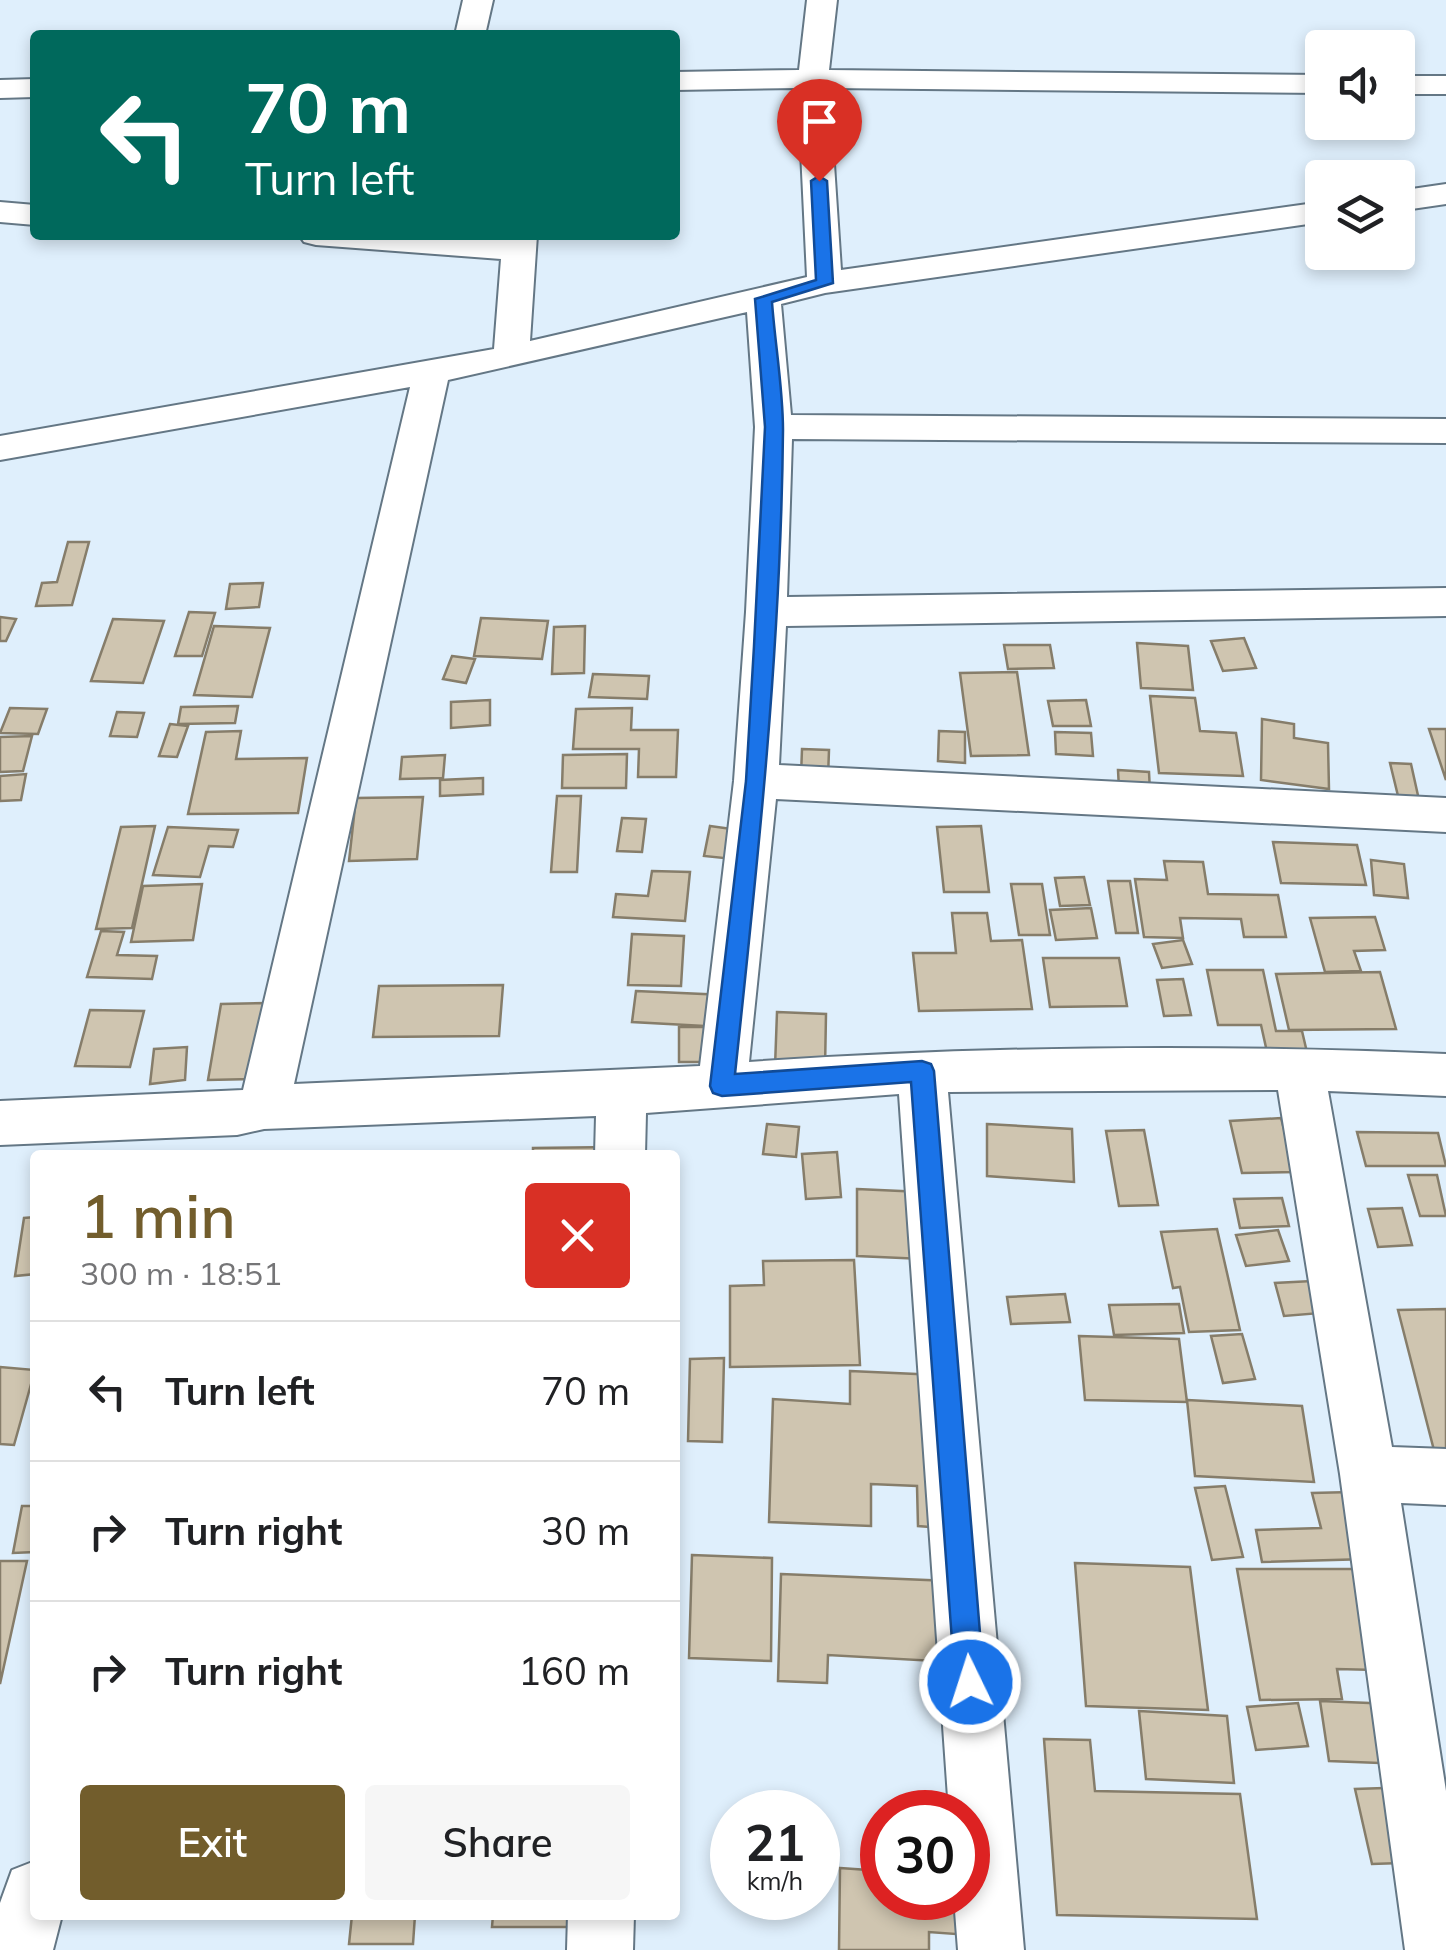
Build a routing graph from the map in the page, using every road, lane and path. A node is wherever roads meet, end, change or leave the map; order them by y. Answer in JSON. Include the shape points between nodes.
{"nodes":[{"id":1,"x":478,"y":0,"type":"edge"},
{"id":2,"x":822,"y":0,"type":"edge"},
{"id":3,"x":471,"y":30,"type":"edge"},
{"id":4,"x":813,"y":78,"type":"junction"},
{"id":5,"x":680,"y":81,"type":"edge"},
{"id":6,"x":1305,"y":84,"type":"edge"},
{"id":7,"x":1415,"y":84,"type":"edge"},
{"id":8,"x":1446,"y":85,"type":"edge"},
{"id":9,"x":30,"y":88,"type":"edge"},
{"id":10,"x":0,"y":89,"type":"edge"},
{"id":11,"x":1446,"y":194,"type":"edge"},
{"id":12,"x":1415,"y":199,"type":"edge"},
{"id":13,"x":0,"y":212,"type":"edge"},
{"id":14,"x":1305,"y":214,"type":"edge"},
{"id":15,"x":30,"y":215,"type":"edge"},
{"id":16,"x":461,"y":240,"type":"edge"},
{"id":17,"x":519,"y":242,"type":"edge"},
{"id":18,"x":825,"y":283,"type":"junction"},
{"id":19,"x":763,"y":299,"type":"junction"},
{"id":20,"x":510,"y":357,"type":"junction"},
{"id":21,"x":431,"y":372,"type":"junction"},
{"id":22,"x":774,"y":427,"type":"junction"},
{"id":23,"x":1446,"y":431,"type":"edge"},
{"id":24,"x":0,"y":448,"type":"edge"},
{"id":25,"x":1446,"y":602,"type":"edge"},
{"id":26,"x":766,"y":612,"type":"junction"},
{"id":27,"x":756,"y":781,"type":"junction"},
{"id":28,"x":1446,"y":815,"type":"edge"},
{"id":29,"x":1299,"y":1069,"type":"junction"},
{"id":30,"x":922,"y":1071,"type":"junction"},
{"id":31,"x":1446,"y":1075,"type":"edge"},
{"id":32,"x":722,"y":1086,"type":"junction"},
{"id":33,"x":621,"y":1093,"type":"junction"},
{"id":34,"x":0,"y":1123,"type":"edge"},
{"id":35,"x":243,"y":1125,"type":"edge"},
{"id":36,"x":620,"y":1150,"type":"edge"},
{"id":37,"x":1368,"y":1474,"type":"junction"},
{"id":38,"x":1446,"y":1477,"type":"edge"},
{"id":39,"x":30,"y":1912,"type":"edge"},
{"id":40,"x":601,"y":1920,"type":"edge"},
{"id":41,"x":20,"y":1950,"type":"edge"},
{"id":42,"x":600,"y":1950,"type":"edge"},
{"id":43,"x":990,"y":1950,"type":"edge"},
{"id":44,"x":1438,"y":1950,"type":"edge"}],
"edges":[{"from":1,"to":3,"type":"street"},
{"from":2,"to":4,"type":"street"},
{"from":4,"to":5,"type":"street"},
{"from":4,"to":6,"type":"street"},
{"from":4,"to":18,"type":"street"},
{"from":7,"to":8,"type":"street"},
{"from":9,"to":10,"type":"street"},
{"from":11,"to":12,"type":"street"},
{"from":13,"to":15,"type":"street"},
{"from":14,"to":18,"type":"street"},
{"from":16,"to":17,"type":"street"},
{"from":17,"to":20,"type":"street"},
{"from":18,"to":19,"type":"street"},
{"from":19,"to":20,"type":"street"},
{"from":19,"to":22,"type":"street"},
{"from":20,"to":21,"type":"street"},
{"from":21,"to":24,"type":"street"},
{"from":21,"to":35,"type":"street"},
{"from":22,"to":23,"type":"street"},
{"from":22,"to":26,"type":"street"},
{"from":25,"to":26,"type":"street"},
{"from":26,"to":27,"type":"street"},
{"from":27,"to":28,"type":"street"},
{"from":27,"to":32,"type":"street"},
{"from":29,"to":30,"type":"street"},
{"from":29,"to":31,"type":"street"},
{"from":29,"to":37,"type":"street"},
{"from":30,"to":32,"type":"street"},
{"from":30,"to":43,"type":"street"},
{"from":32,"to":33,"type":"street"},
{"from":33,"to":35,"type":"street"},
{"from":33,"to":36,"type":"street"},
{"from":34,"to":35,"type":"street"},
{"from":37,"to":38,"type":"street"},
{"from":37,"to":44,"type":"street"},
{"from":39,"to":41,"type":"street"},
{"from":40,"to":42,"type":"street"}]}
